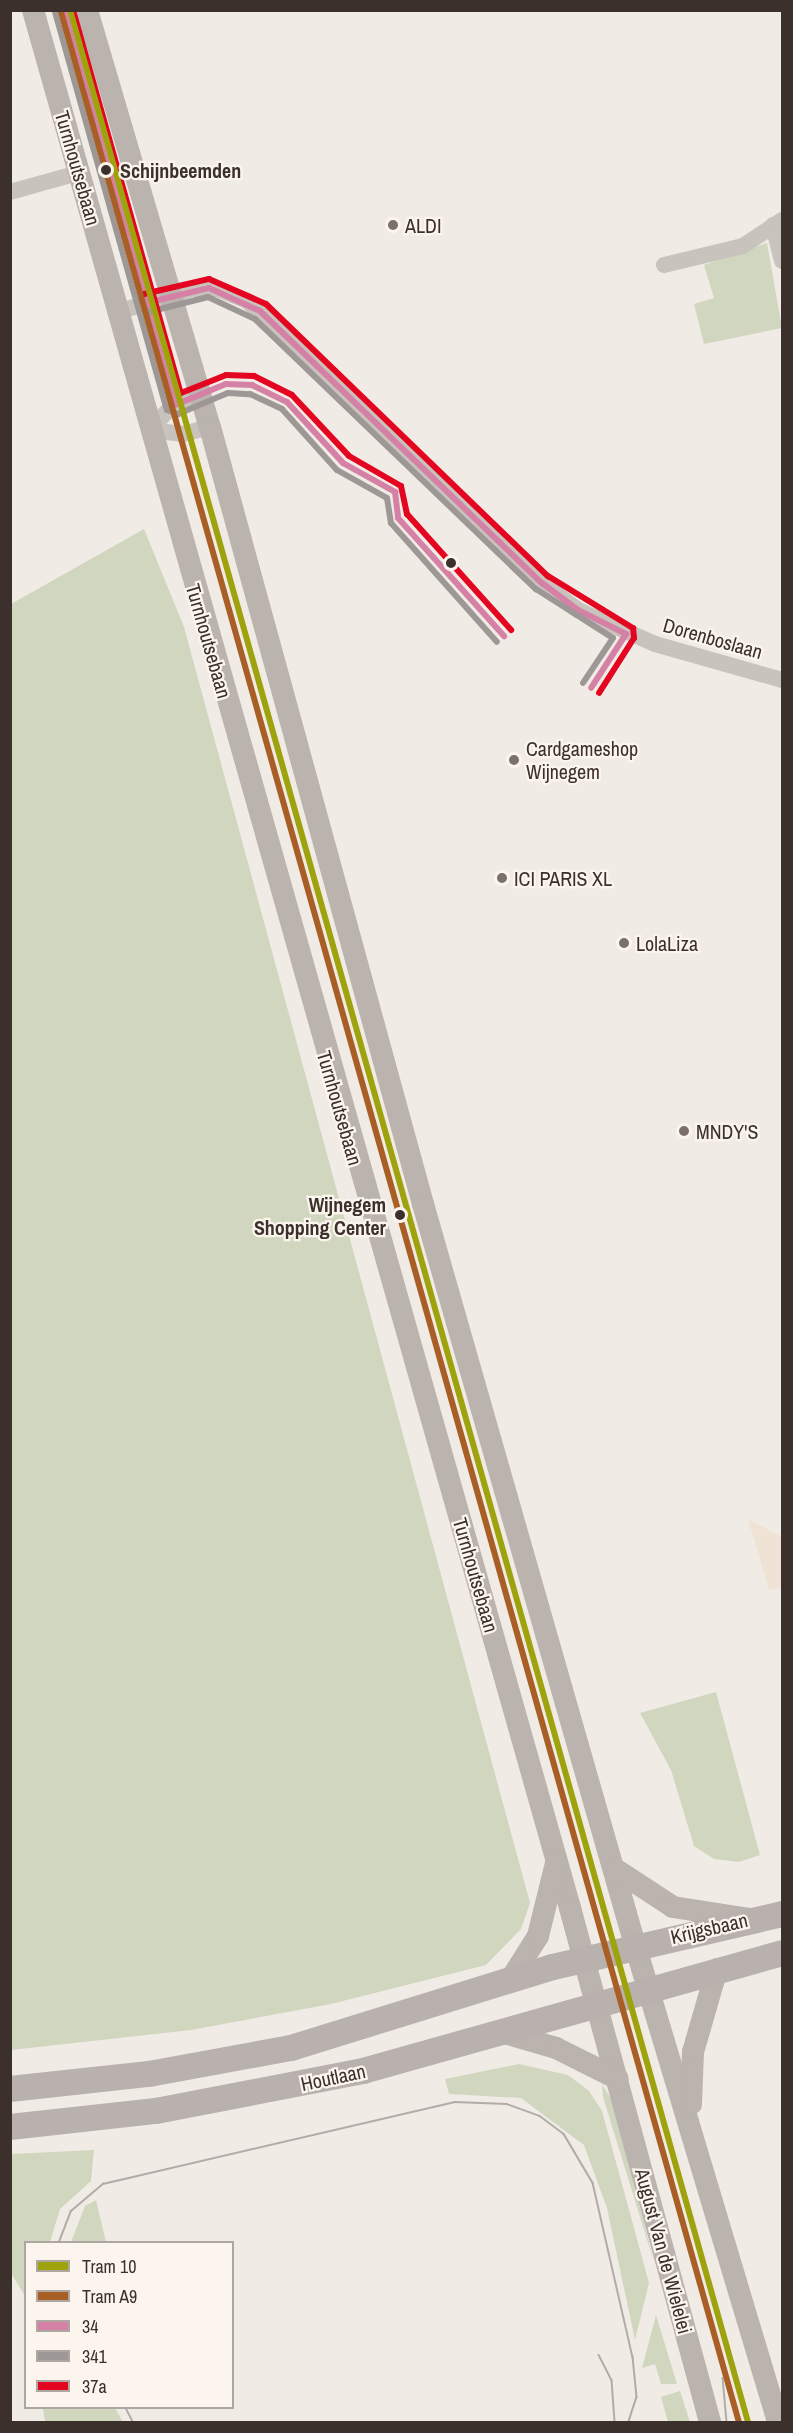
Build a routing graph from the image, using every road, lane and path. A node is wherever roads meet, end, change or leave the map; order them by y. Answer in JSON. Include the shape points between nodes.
{"nodes":[{"id":1,"x":33,"y":10,"type":"edge"},
{"id":2,"x":87,"y":10,"type":"edge"},
{"id":3,"x":78,"y":173,"type":"junction"},
{"id":4,"x":10,"y":192,"type":"edge"},
{"id":5,"x":778,"y":222,"type":"edge"},
{"id":6,"x":783,"y":261,"type":"edge"},
{"id":7,"x":664,"y":265,"type":"dead end"},
{"id":8,"x":170,"y":295,"type":"junction"},
{"id":9,"x":118,"y":312,"type":"junction"},
{"id":10,"x":200,"y":393,"type":"junction"},
{"id":11,"x":210,"y":427,"type":"junction"},
{"id":12,"x":150,"y":430,"type":"junction"},
{"id":13,"x":783,"y":680,"type":"edge"},
{"id":14,"x":557,"y":1862,"type":"junction"},
{"id":15,"x":615,"y":1869,"type":"junction"},
{"id":16,"x":783,"y":1914,"type":"edge"},
{"id":17,"x":750,"y":1918,"type":"junction"},
{"id":18,"x":635,"y":1945,"type":"junction"},
{"id":19,"x":783,"y":1953,"type":"edge"},
{"id":20,"x":583,"y":1959,"type":"junction"},
{"id":21,"x":717,"y":1969,"type":"junction"},
{"id":22,"x":509,"y":1982,"type":"junction"},
{"id":23,"x":649,"y":1989,"type":"junction"},
{"id":24,"x":596,"y":2005,"type":"junction"},
{"id":25,"x":501,"y":2032,"type":"junction"},
{"id":26,"x":618,"y":2079,"type":"junction"},
{"id":27,"x":10,"y":2090,"type":"edge"},
{"id":28,"x":10,"y":2127,"type":"edge"},
{"id":29,"x":694,"y":2135,"type":"junction"},
{"id":30,"x":710,"y":2422,"type":"edge"},
{"id":31,"x":778,"y":2422,"type":"edge"}],
"edges":[{"from":1,"to":3,"type":"main road","name":"Turnhoutsebaan"},
{"from":2,"to":8,"type":"main road"},
{"from":3,"to":4,"type":"street"},
{"from":3,"to":9,"type":"main road","name":"Turnhoutsebaan"},
{"from":5,"to":6,"type":"street"},
{"from":5,"to":7,"type":"street","via":[[743,246]]},
{"from":8,"to":9,"type":"street","name":"Dorenboslaan"},
{"from":8,"to":10,"type":"main road"},
{"from":8,"to":13,"type":"street","name":"Dorenboslaan","via":[[218,289],[260,310],[493,537],[578,610],[655,644]]},
{"from":9,"to":12,"type":"main road","name":"Turnhoutsebaan"},
{"from":10,"to":11,"type":"main road"},
{"from":10,"to":12,"type":"street","via":[[170,408]]},
{"from":11,"to":12,"type":"street","via":[[177,434]]},
{"from":11,"to":15,"type":"main road","via":[[423,1204]]},
{"from":12,"to":14,"type":"main road","name":"Turnhoutsebaan"},
{"from":14,"to":20,"type":"main road","name":"Turnhoutsebaan"},
{"from":14,"to":22,"type":"main road","via":[[538,1936]]},
{"from":15,"to":17,"type":"main road","via":[[673,1907]]},
{"from":15,"to":18,"type":"main road"},
{"from":16,"to":17,"type":"main road","name":"Krijgsbaan"},
{"from":17,"to":18,"type":"main road","name":"Krijgsbaan"},
{"from":18,"to":20,"type":"main road","name":"Houtlaan"},
{"from":18,"to":23,"type":"main road"},
{"from":19,"to":21,"type":"main road","name":"Krijgsbaan"},
{"from":20,"to":22,"type":"main road","name":"Houtlaan"},
{"from":20,"to":24,"type":"main road","name":"Turnhoutsebaan"},
{"from":21,"to":23,"type":"main road","name":"Krijgsbaan"},
{"from":21,"to":29,"type":"main road","via":[[693,2052]]},
{"from":22,"to":27,"type":"main road","name":"Houtlaan","via":[[280,2050],[149,2074]]},
{"from":23,"to":24,"type":"main road","name":"Houtlaan"},
{"from":23,"to":29,"type":"main road"},
{"from":24,"to":25,"type":"main road","name":"Houtlaan"},
{"from":24,"to":26,"type":"main road","name":"August Van de Wielelei"},
{"from":25,"to":26,"type":"main road","via":[[556,2048]]},
{"from":25,"to":28,"type":"main road","name":"Houtlaan","via":[[289,2087],[156,2111]]},
{"from":26,"to":30,"type":"main road","name":"August Van de Wielelei"},
{"from":29,"to":31,"type":"main road"}]}
